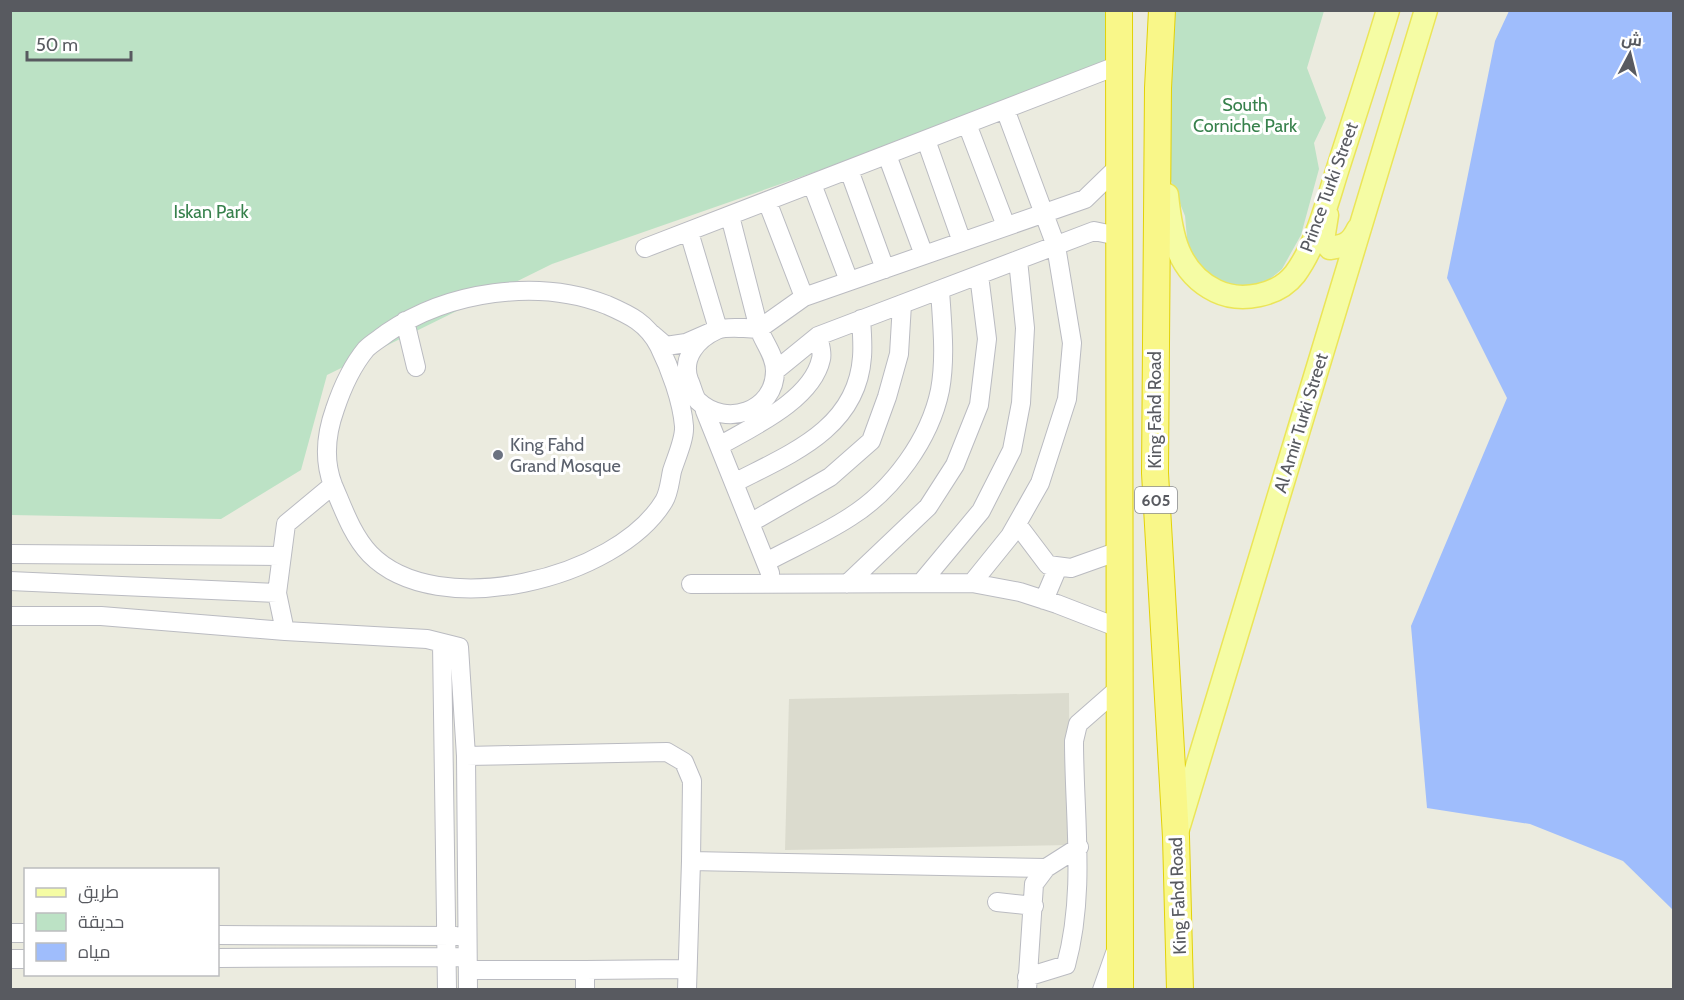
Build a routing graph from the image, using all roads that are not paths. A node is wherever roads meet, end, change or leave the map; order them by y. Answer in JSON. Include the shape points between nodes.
{"nodes":[{"id":1,"x":1119,"y":10,"type":"edge"},
{"id":2,"x":1162,"y":10,"type":"edge"},
{"id":3,"x":1388,"y":10,"type":"edge"},
{"id":4,"x":1426,"y":10,"type":"edge"},
{"id":5,"x":1119,"y":65,"type":"junction"},
{"id":6,"x":1158,"y":88,"type":"junction"},
{"id":7,"x":1005,"y":109,"type":"junction"},
{"id":8,"x":967,"y":124,"type":"junction"},
{"id":9,"x":926,"y":140,"type":"junction"},
{"id":10,"x":887,"y":155,"type":"junction"},
{"id":11,"x":1118,"y":167,"type":"junction"},
{"id":12,"x":849,"y":170,"type":"junction"},
{"id":13,"x":812,"y":184,"type":"junction"},
{"id":14,"x":1331,"y":190,"type":"junction"},
{"id":15,"x":767,"y":201,"type":"junction"},
{"id":16,"x":1045,"y":213,"type":"junction"},
{"id":17,"x":730,"y":216,"type":"junction"},
{"id":18,"x":1362,"y":222,"type":"junction"},
{"id":19,"x":1006,"y":226,"type":"junction"},
{"id":20,"x":689,"y":232,"type":"junction"},
{"id":21,"x":1118,"y":236,"type":"junction"},
{"id":22,"x":962,"y":242,"type":"junction"},
{"id":23,"x":1056,"y":246,"type":"junction"},
{"id":24,"x":645,"y":248,"type":"dead end"},
{"id":25,"x":924,"y":255,"type":"junction"},
{"id":26,"x":1018,"y":260,"type":"junction"},
{"id":27,"x":885,"y":269,"type":"junction"},
{"id":28,"x":979,"y":275,"type":"junction"},
{"id":29,"x":849,"y":281,"type":"junction"},
{"id":30,"x":940,"y":290,"type":"junction"},
{"id":31,"x":804,"y":297,"type":"junction"},
{"id":32,"x":902,"y":304,"type":"junction"},
{"id":33,"x":861,"y":320,"type":"junction"},
{"id":34,"x":405,"y":321,"type":"junction"},
{"id":35,"x":642,"y":325,"type":"junction"},
{"id":36,"x":718,"y":329,"type":"junction"},
{"id":37,"x":759,"y":329,"type":"junction"},
{"id":38,"x":818,"y":336,"type":"junction"},
{"id":39,"x":416,"y":367,"type":"dead end"},
{"id":40,"x":775,"y":371,"type":"junction"},
{"id":41,"x":1155,"y":402,"type":"junction"},
{"id":42,"x":713,"y":412,"type":"junction"},
{"id":43,"x":1119,"y":412,"type":"junction"},
{"id":44,"x":684,"y":427,"type":"junction"},
{"id":45,"x":719,"y":446,"type":"junction"},
{"id":46,"x":1155,"y":473,"type":"junction"},
{"id":47,"x":734,"y":483,"type":"junction"},
{"id":48,"x":1119,"y":484,"type":"junction"},
{"id":49,"x":333,"y":485,"type":"junction"},
{"id":50,"x":750,"y":523,"type":"junction"},
{"id":51,"x":1017,"y":524,"type":"junction"},
{"id":52,"x":1119,"y":551,"type":"junction"},
{"id":53,"x":10,"y":554,"type":"edge"},
{"id":54,"x":281,"y":556,"type":"junction"},
{"id":55,"x":766,"y":562,"type":"junction"},
{"id":56,"x":1058,"y":567,"type":"junction"},
{"id":57,"x":10,"y":581,"type":"edge"},
{"id":58,"x":921,"y":583,"type":"junction"},
{"id":59,"x":972,"y":583,"type":"junction"},
{"id":60,"x":691,"y":584,"type":"dead end"},
{"id":61,"x":847,"y":584,"type":"junction"},
{"id":62,"x":775,"y":585,"type":"junction"},
{"id":63,"x":277,"y":593,"type":"junction"},
{"id":64,"x":1044,"y":600,"type":"junction"},
{"id":65,"x":10,"y":616,"type":"edge"},
{"id":66,"x":1119,"y":628,"type":"junction"},
{"id":67,"x":285,"y":631,"type":"junction"},
{"id":68,"x":451,"y":645,"type":"junction"},
{"id":69,"x":1118,"y":688,"type":"junction"},
{"id":70,"x":466,"y":756,"type":"junction"},
{"id":71,"x":1176,"y":837,"type":"junction"},
{"id":72,"x":1078,"y":847,"type":"junction"},
{"id":73,"x":691,"y":861,"type":"junction"},
{"id":74,"x":1046,"y":868,"type":"junction"},
{"id":75,"x":997,"y":902,"type":"dead end"},
{"id":76,"x":1034,"y":906,"type":"junction"},
{"id":77,"x":219,"y":934,"type":"edge"},
{"id":78,"x":467,"y":935,"type":"junction"},
{"id":79,"x":445,"y":936,"type":"junction"},
{"id":80,"x":1120,"y":940,"type":"junction"},
{"id":81,"x":447,"y":956,"type":"junction"},
{"id":82,"x":219,"y":958,"type":"edge"},
{"id":83,"x":468,"y":964,"type":"junction"},
{"id":84,"x":687,"y":969,"type":"junction"},
{"id":85,"x":585,"y":970,"type":"junction"},
{"id":86,"x":1027,"y":983,"type":"edge"},
{"id":87,"x":447,"y":990,"type":"edge"},
{"id":88,"x":468,"y":990,"type":"edge"},
{"id":89,"x":585,"y":990,"type":"edge"},
{"id":90,"x":687,"y":990,"type":"edge"},
{"id":91,"x":1102,"y":990,"type":"edge"},
{"id":92,"x":1120,"y":990,"type":"edge"},
{"id":93,"x":1180,"y":990,"type":"edge"}],
"edges":[{"from":1,"to":5,"type":"highway","name":"King Fahd Road","number":"605"},
{"from":2,"to":6,"type":"highway","name":"King Fahd Road","number":"605"},
{"from":3,"to":14,"type":"main road","name":"Prince Turki Street"},
{"from":4,"to":18,"type":"main road","name":"Al Amir Turki Street"},
{"from":5,"to":7,"type":"street"},
{"from":5,"to":11,"type":"highway","name":"King Fahd Road","number":"605"},
{"from":6,"to":14,"type":"main road","name":"Prince Turki Street","via":[[1170,224],[1180,259],[1195,279],[1217,292],[1235,297],[1264,295],[1294,275],[1312,242]]},
{"from":6,"to":41,"type":"highway","name":"King Fahd Road","number":"605"},
{"from":7,"to":8,"type":"street"},
{"from":7,"to":16,"type":"street"},
{"from":8,"to":9,"type":"street"},
{"from":8,"to":19,"type":"street"},
{"from":9,"to":10,"type":"street"},
{"from":9,"to":22,"type":"street"},
{"from":10,"to":12,"type":"street"},
{"from":10,"to":25,"type":"street"},
{"from":11,"to":16,"type":"street","via":[[1085,199]]},
{"from":11,"to":21,"type":"highway","name":"King Fahd Road","number":"605"},
{"from":12,"to":13,"type":"street"},
{"from":12,"to":27,"type":"street"},
{"from":13,"to":15,"type":"street"},
{"from":13,"to":29,"type":"street"},
{"from":14,"to":18,"type":"main road","via":[[1323,240],[1330,248],[1352,242]]},
{"from":15,"to":17,"type":"street"},
{"from":15,"to":31,"type":"street"},
{"from":16,"to":19,"type":"street"},
{"from":16,"to":23,"type":"street"},
{"from":17,"to":20,"type":"street"},
{"from":17,"to":37,"type":"street"},
{"from":18,"to":71,"type":"main road","name":"Al Amir Turki Street"},
{"from":19,"to":22,"type":"street"},
{"from":20,"to":24,"type":"street"},
{"from":20,"to":36,"type":"street"},
{"from":21,"to":23,"type":"street","via":[[1094,231]]},
{"from":21,"to":43,"type":"highway","name":"King Fahd Road","number":"605"},
{"from":22,"to":25,"type":"street"},
{"from":23,"to":26,"type":"street"},
{"from":23,"to":51,"type":"street","via":[[1072,343],[1067,399],[1040,483]]},
{"from":25,"to":27,"type":"street"},
{"from":26,"to":28,"type":"street"},
{"from":26,"to":58,"type":"street","via":[[1025,328],[1012,450],[981,511]]},
{"from":27,"to":29,"type":"street"},
{"from":28,"to":30,"type":"street"},
{"from":28,"to":61,"type":"street","via":[[987,339],[979,405],[955,465],[928,507]]},
{"from":29,"to":31,"type":"street"},
{"from":30,"to":32,"type":"street"},
{"from":30,"to":55,"type":"street","via":[[944,338],[939,390],[925,432],[892,483],[851,517]]},
{"from":31,"to":37,"type":"street"},
{"from":32,"to":33,"type":"street"},
{"from":32,"to":50,"type":"street","via":[[899,354],[871,441],[830,477]]},
{"from":33,"to":38,"type":"street"},
{"from":33,"to":47,"type":"street","via":[[862,358],[855,391],[836,423],[794,452]]},
{"from":34,"to":35,"type":"street","via":[[449,304],[498,292],[545,291],[583,296],[636,317]]},
{"from":34,"to":39,"type":"street"},
{"from":34,"to":49,"type":"street","via":[[367,348],[342,386],[328,431],[327,469]]},
{"from":35,"to":36,"type":"street","via":[[666,346],[686,343]]},
{"from":35,"to":44,"type":"street","via":[[658,345]]},
{"from":36,"to":37,"type":"street"},
{"from":36,"to":42,"type":"street","via":[[692,348],[686,370],[697,400]]},
{"from":37,"to":40,"type":"street","via":[[771,352]]},
{"from":38,"to":40,"type":"street"},
{"from":38,"to":45,"type":"street","via":[[822,358],[810,383],[788,404]]},
{"from":40,"to":42,"type":"street","via":[[771,389],[755,408],[741,415]]},
{"from":41,"to":43,"type":"highway","via":[[1147,411],[1144,434],[1135,439],[1124,432]]},
{"from":41,"to":46,"type":"highway","name":"King Fahd Road","number":"605"},
{"from":42,"to":44,"type":"street"},
{"from":42,"to":45,"type":"street"},
{"from":43,"to":48,"type":"highway","name":"King Fahd Road","number":"605"},
{"from":44,"to":49,"type":"street","via":[[665,500],[635,535],[602,556],[551,577],[471,590],[405,578],[370,554],[349,522]]},
{"from":45,"to":47,"type":"street"},
{"from":46,"to":48,"type":"highway","via":[[1146,453],[1135,451],[1127,455]]},
{"from":46,"to":71,"type":"highway","name":"King Fahd Road","number":"605"},
{"from":47,"to":50,"type":"street"},
{"from":48,"to":52,"type":"highway","name":"King Fahd Road","number":"605"},
{"from":49,"to":54,"type":"street","via":[[286,524]]},
{"from":50,"to":55,"type":"street"},
{"from":51,"to":56,"type":"street","via":[[1048,565]]},
{"from":51,"to":59,"type":"street"},
{"from":52,"to":56,"type":"street","via":[[1071,568]]},
{"from":52,"to":66,"type":"highway","name":"King Fahd Road","number":"605"},
{"from":53,"to":54,"type":"street"},
{"from":54,"to":63,"type":"street"},
{"from":55,"to":62,"type":"street"},
{"from":56,"to":64,"type":"street"},
{"from":57,"to":63,"type":"street"},
{"from":58,"to":59,"type":"street"},
{"from":58,"to":61,"type":"street"},
{"from":59,"to":64,"type":"street"},
{"from":60,"to":62,"type":"street"},
{"from":61,"to":62,"type":"street"},
{"from":63,"to":67,"type":"street"},
{"from":64,"to":66,"type":"street"},
{"from":65,"to":67,"type":"street","via":[[101,616]]},
{"from":66,"to":69,"type":"highway","name":"King Fahd Road","number":"605"},
{"from":67,"to":68,"type":"street","via":[[427,639]]},
{"from":68,"to":70,"type":"street"},
{"from":68,"to":79,"type":"street"},
{"from":69,"to":72,"type":"street","via":[[1078,724],[1074,760]]},
{"from":69,"to":80,"type":"highway","name":"King Fahd Road","number":"605"},
{"from":70,"to":73,"type":"street","via":[[667,752],[684,762],[692,781]]},
{"from":70,"to":78,"type":"street"},
{"from":71,"to":93,"type":"highway","name":"King Fahd Road","number":"605"},
{"from":72,"to":74,"type":"street"},
{"from":72,"to":86,"type":"street","via":[[1075,932],[1066,965]]},
{"from":73,"to":74,"type":"street"},
{"from":73,"to":84,"type":"street"},
{"from":74,"to":76,"type":"street","via":[[1034,884]]},
{"from":75,"to":76,"type":"street"},
{"from":76,"to":86,"type":"street"},
{"from":77,"to":79,"type":"street"},
{"from":78,"to":79,"type":"street"},
{"from":78,"to":83,"type":"street"},
{"from":79,"to":81,"type":"street"},
{"from":80,"to":91,"type":"street"},
{"from":80,"to":92,"type":"highway","name":"King Fahd Road","number":"605"},
{"from":81,"to":82,"type":"street"},
{"from":81,"to":83,"type":"street"},
{"from":81,"to":87,"type":"street"},
{"from":83,"to":85,"type":"street"},
{"from":83,"to":88,"type":"street"},
{"from":84,"to":85,"type":"street"},
{"from":84,"to":90,"type":"street"},
{"from":85,"to":89,"type":"street"}]}
